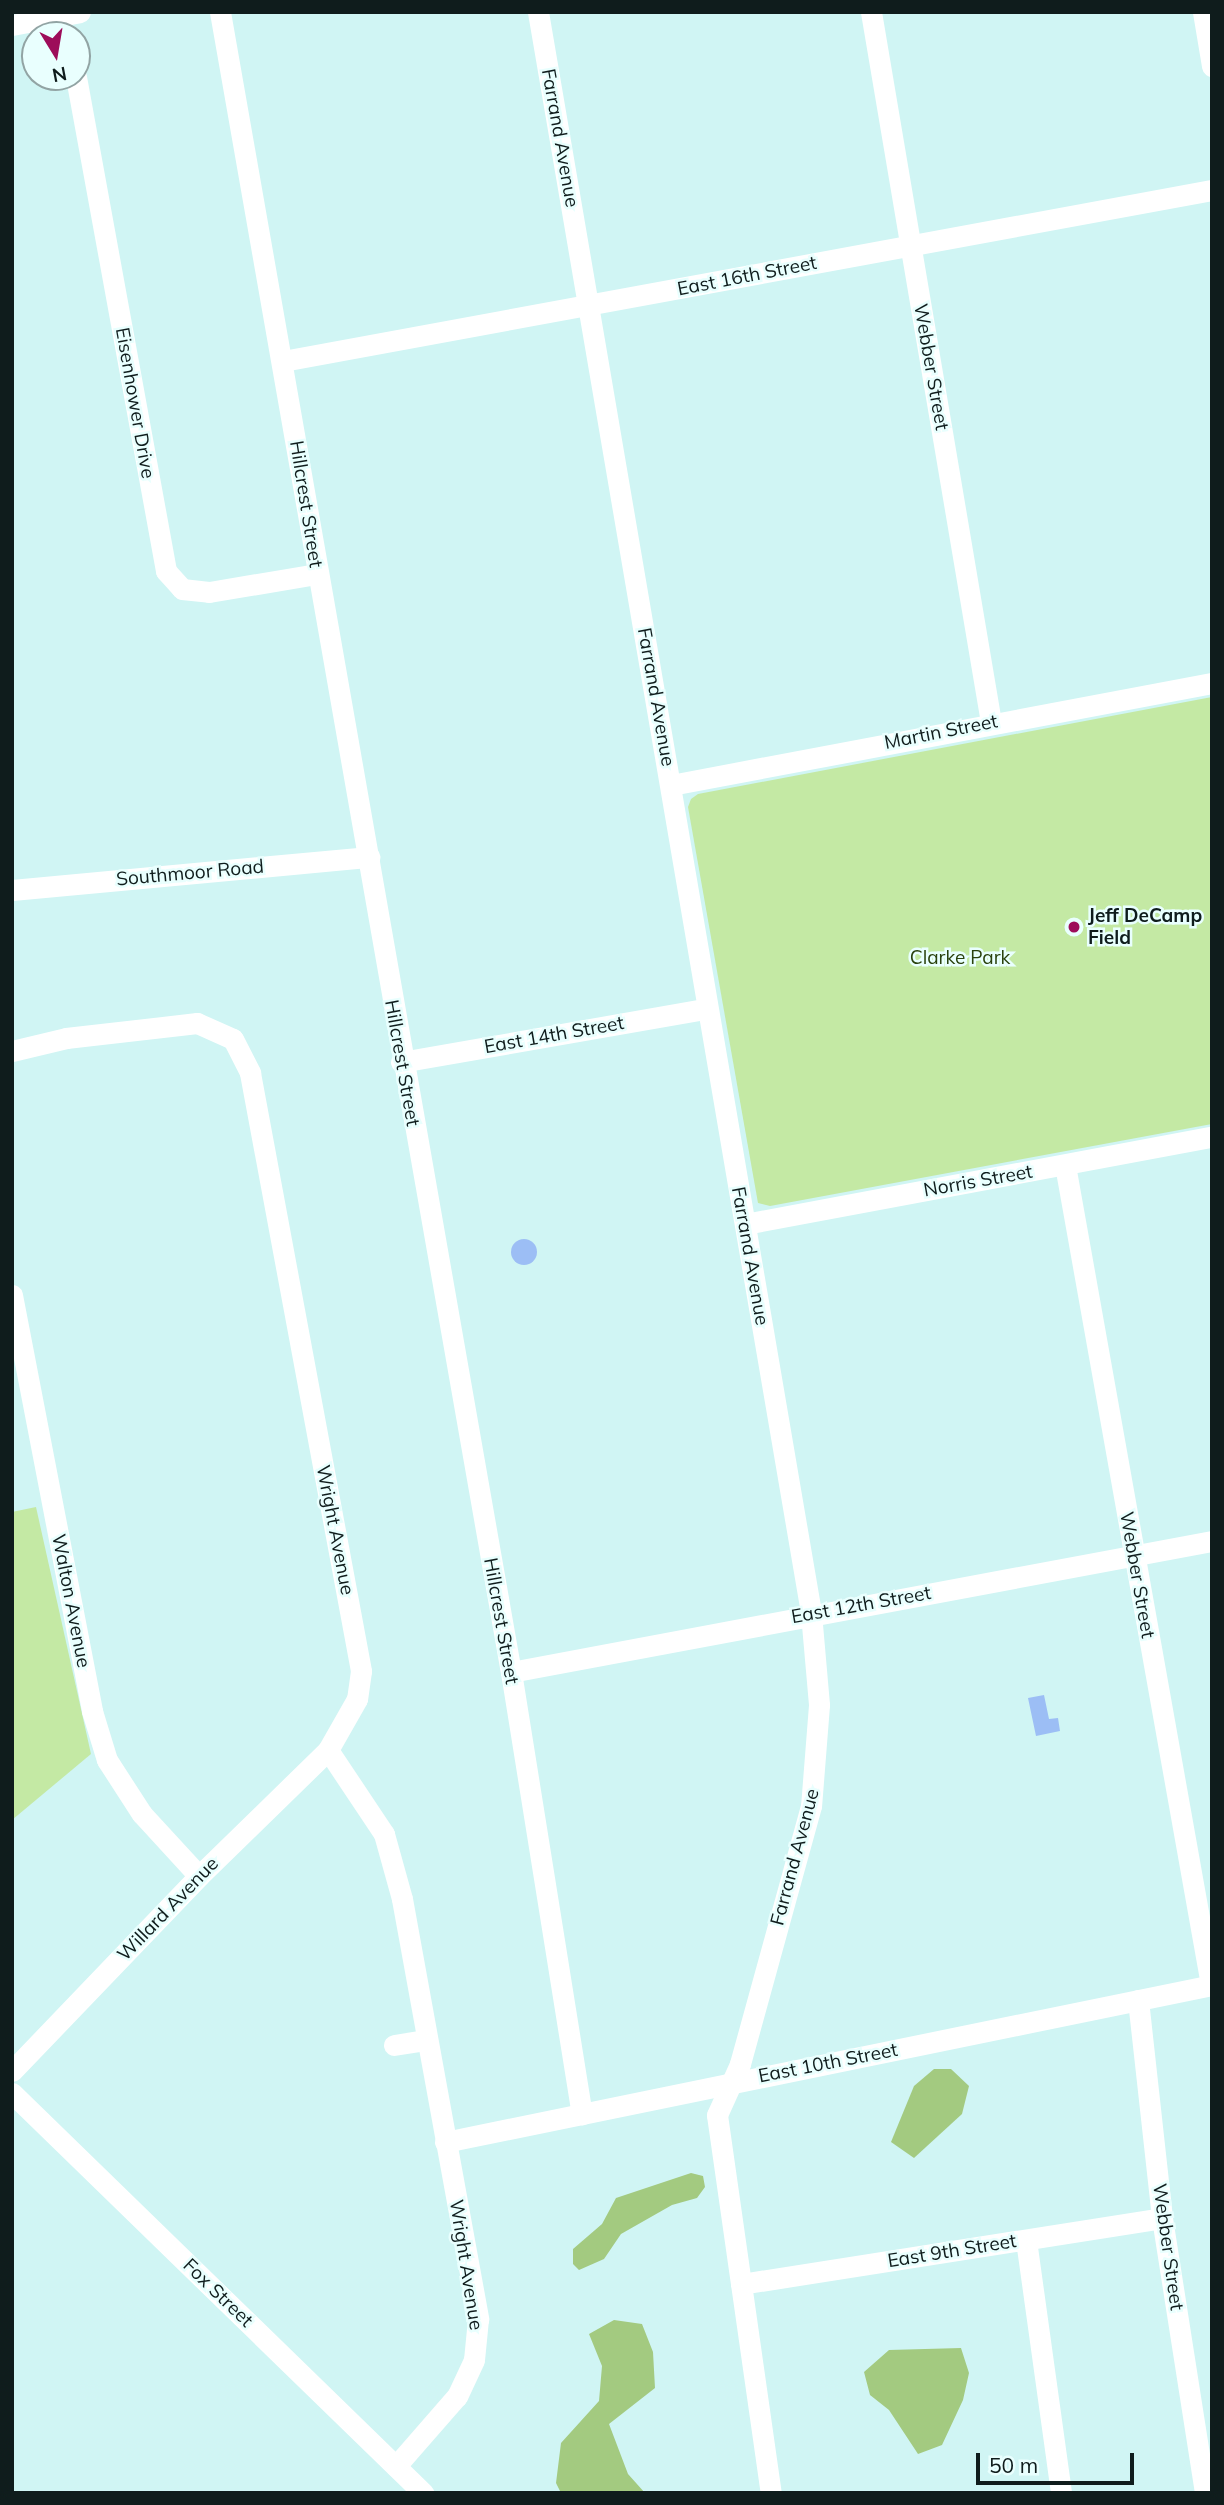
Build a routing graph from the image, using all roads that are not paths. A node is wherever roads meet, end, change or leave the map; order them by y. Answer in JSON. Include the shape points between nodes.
{"nodes":[{"id":1,"x":220,"y":12,"type":"edge"},
{"id":2,"x":538,"y":12,"type":"edge"},
{"id":3,"x":871,"y":12,"type":"edge"},
{"id":4,"x":1203,"y":12,"type":"edge"},
{"id":5,"x":1212,"y":66,"type":"edge"},
{"id":6,"x":79,"y":91,"type":"edge"},
{"id":7,"x":1212,"y":190,"type":"edge"},
{"id":8,"x":910,"y":246,"type":"junction"},
{"id":9,"x":589,"y":306,"type":"junction"},
{"id":10,"x":282,"y":361,"type":"junction"},
{"id":11,"x":317,"y":574,"type":"junction"},
{"id":12,"x":1212,"y":683,"type":"edge"},
{"id":13,"x":991,"y":722,"type":"junction"},
{"id":14,"x":671,"y":785,"type":"junction"},
{"id":15,"x":369,"y":857,"type":"junction"},
{"id":16,"x":12,"y":890,"type":"edge"},
{"id":17,"x":706,"y":1009,"type":"junction"},
{"id":18,"x":12,"y":1051,"type":"edge"},
{"id":19,"x":401,"y":1062,"type":"junction"},
{"id":20,"x":1212,"y":1137,"type":"edge"},
{"id":21,"x":1065,"y":1165,"type":"junction"},
{"id":22,"x":744,"y":1224,"type":"junction"},
{"id":23,"x":12,"y":1295,"type":"edge"},
{"id":24,"x":1212,"y":1541,"type":"edge"},
{"id":25,"x":1133,"y":1556,"type":"junction"},
{"id":26,"x":811,"y":1613,"type":"junction"},
{"id":27,"x":511,"y":1672,"type":"junction"},
{"id":28,"x":328,"y":1750,"type":"junction"},
{"id":29,"x":199,"y":1876,"type":"junction"},
{"id":30,"x":1211,"y":1985,"type":"edge"},
{"id":31,"x":1138,"y":2000,"type":"junction"},
{"id":32,"x":425,"y":2040,"type":"junction"},
{"id":33,"x":394,"y":2045,"type":"dead end"},
{"id":34,"x":12,"y":2071,"type":"edge"},
{"id":35,"x":732,"y":2082,"type":"junction"},
{"id":36,"x":12,"y":2093,"type":"edge"},
{"id":37,"x":582,"y":2114,"type":"junction"},
{"id":38,"x":445,"y":2142,"type":"junction"},
{"id":39,"x":1163,"y":2218,"type":"junction"},
{"id":40,"x":1026,"y":2240,"type":"junction"},
{"id":41,"x":741,"y":2284,"type":"junction"},
{"id":42,"x":396,"y":2466,"type":"junction"},
{"id":43,"x":1207,"y":2481,"type":"edge"},
{"id":44,"x":423,"y":2493,"type":"edge"},
{"id":45,"x":771,"y":2493,"type":"edge"},
{"id":46,"x":1061,"y":2493,"type":"edge"}],
"edges":[{"from":1,"to":10,"type":"street","name":"Hillcrest Street"},
{"from":2,"to":9,"type":"street","name":"Farrand Avenue"},
{"from":3,"to":8,"type":"street","name":"Webber Street"},
{"from":4,"to":5,"type":"street"},
{"from":6,"to":11,"type":"street","name":"Eisenhower Drive","via":[[166,571],[182,589],[209,592]]},
{"from":7,"to":8,"type":"street","name":"East 16th Street"},
{"from":8,"to":9,"type":"street","name":"East 16th Street"},
{"from":8,"to":13,"type":"street","name":"Webber Street"},
{"from":9,"to":10,"type":"street","name":"East 16th Street"},
{"from":9,"to":14,"type":"street","name":"Farrand Avenue"},
{"from":10,"to":11,"type":"street","name":"Hillcrest Street"},
{"from":11,"to":15,"type":"street","name":"Hillcrest Street"},
{"from":12,"to":13,"type":"street","name":"Martin Street"},
{"from":13,"to":14,"type":"street","name":"Martin Street"},
{"from":14,"to":17,"type":"street","name":"Farrand Avenue"},
{"from":15,"to":16,"type":"street","name":"Southmoor Road"},
{"from":15,"to":19,"type":"street","name":"Hillcrest Street"},
{"from":17,"to":19,"type":"street","name":"East 14th Street"},
{"from":17,"to":22,"type":"street","name":"Farrand Avenue"},
{"from":18,"to":28,"type":"street","name":"Wright Avenue","via":[[66,1038],[197,1024],[233,1039],[250,1073],[361,1671],[357,1699]]},
{"from":19,"to":27,"type":"street","name":"Hillcrest Street"},
{"from":20,"to":21,"type":"street","name":"Norris Street"},
{"from":21,"to":22,"type":"street","name":"Norris Street"},
{"from":21,"to":25,"type":"street","name":"Webber Street"},
{"from":22,"to":26,"type":"street","name":"Farrand Avenue"},
{"from":23,"to":29,"type":"street","name":"Walton Avenue","via":[[92,1711],[107,1760],[142,1814]]},
{"from":24,"to":25,"type":"street","name":"East 12th Street"},
{"from":25,"to":26,"type":"street","name":"East 12th Street"},
{"from":25,"to":30,"type":"street","name":"Webber Street"},
{"from":26,"to":27,"type":"street","name":"East 12th Street"},
{"from":26,"to":35,"type":"street","name":"Farrand Avenue","via":[[819,1705],[811,1806]]},
{"from":27,"to":37,"type":"street","name":"Hillcrest Street"},
{"from":28,"to":29,"type":"street","name":"Willard Avenue"},
{"from":28,"to":32,"type":"street","name":"Wright Avenue","via":[[384,1834],[402,1899]]},
{"from":29,"to":34,"type":"street","name":"Willard Avenue"},
{"from":30,"to":31,"type":"street","name":"East 10th Street"},
{"from":31,"to":35,"type":"street","name":"East 10th Street"},
{"from":31,"to":39,"type":"street","name":"Webber Street"},
{"from":32,"to":33,"type":"street"},
{"from":32,"to":38,"type":"street","name":"Wright Avenue"},
{"from":35,"to":37,"type":"street","name":"East 10th Street"},
{"from":35,"to":41,"type":"street","name":"Farrand Avenue","via":[[717,2115]]},
{"from":36,"to":42,"type":"street","name":"Fox Street"},
{"from":37,"to":38,"type":"street","name":"East 10th Street"},
{"from":38,"to":42,"type":"street","name":"Wright Avenue","via":[[478,2340],[457,2396]]},
{"from":39,"to":40,"type":"street","name":"East 9th Street"},
{"from":39,"to":43,"type":"street","name":"Webber Street"},
{"from":40,"to":41,"type":"street","name":"East 9th Street"},
{"from":40,"to":46,"type":"street"},
{"from":41,"to":45,"type":"street","name":"Farrand Avenue"},
{"from":42,"to":44,"type":"street","name":"Fox Street"}]}
